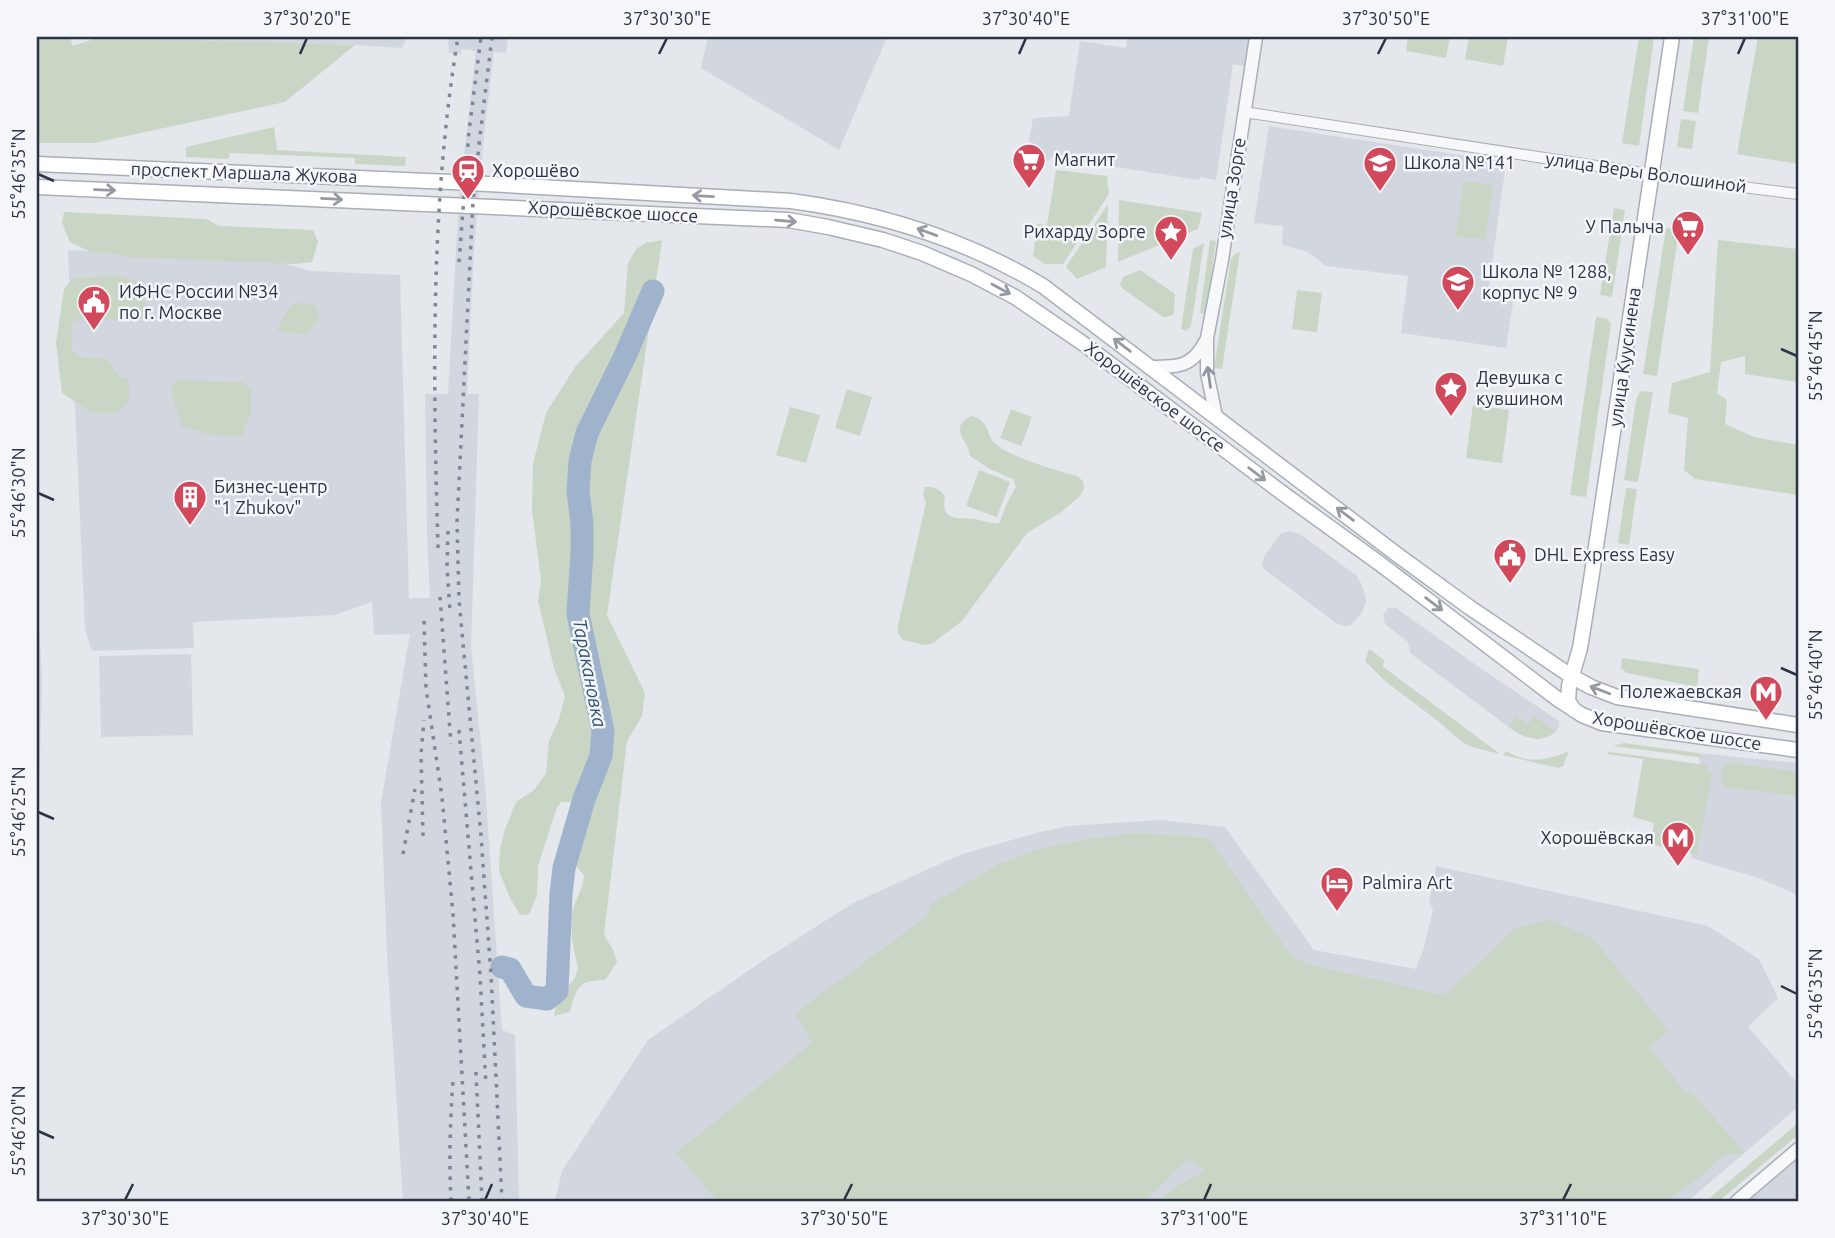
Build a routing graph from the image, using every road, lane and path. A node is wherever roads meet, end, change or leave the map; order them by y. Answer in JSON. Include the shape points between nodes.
{"nodes":[{"id":1,"x":1256,"y":37,"type":"edge"},
{"id":2,"x":1672,"y":37,"type":"edge"},
{"id":3,"x":1244,"y":112,"type":"junction"},
{"id":4,"x":37,"y":164,"type":"edge"},
{"id":5,"x":1652,"y":174,"type":"junction"},
{"id":6,"x":451,"y":182,"type":"joint"},
{"id":7,"x":37,"y":187,"type":"edge"},
{"id":8,"x":1798,"y":194,"type":"edge"},
{"id":9,"x":449,"y":205,"type":"joint"},
{"id":10,"x":1207,"y":338,"type":"junction"},
{"id":11,"x":1151,"y":367,"type":"junction"},
{"id":12,"x":1216,"y":416,"type":"junction"},
{"id":13,"x":1528,"y":676,"type":"junction"},
{"id":14,"x":1571,"y":676,"type":"junction"},
{"id":15,"x":1578,"y":713,"type":"junction"},
{"id":16,"x":1798,"y":725,"type":"edge"},
{"id":17,"x":1798,"y":750,"type":"edge"},
{"id":18,"x":1798,"y":1149,"type":"edge"},
{"id":19,"x":1737,"y":1201,"type":"edge"}],
"edges":[{"from":1,"to":3,"type":"street","name":"улица Зорге"},
{"from":2,"to":5,"type":"main road","name":"улица Куусинена"},
{"from":3,"to":5,"type":"street","name":"улица Веры Волошиной"},
{"from":3,"to":10,"type":"street","name":"улица Зорге"},
{"from":4,"to":6,"type":"main road","name":"проспект Маршала Жукова"},
{"from":5,"to":8,"type":"street","name":"улица Веры Волошиной"},
{"from":5,"to":14,"type":"main road","name":"улица Куусинена","via":[[1589,593]]},
{"from":11,"to":6,"type":"main road","name":"Хорошёвское шоссе","one_way":true,"via":[[1042,286],[1004,264],[913,226],[876,216],[791,201]]},
{"from":7,"to":9,"type":"main road","name":"проспект Маршала Жукова","one_way":true},
{"from":9,"to":13,"type":"main road","name":"Хорошёвское шоссе","one_way":true,"via":[[788,220],[883,240],[971,274],[1027,304],[1082,342]]},
{"from":10,"to":11,"type":"street","via":[[1191,361]]},
{"from":12,"to":10,"type":"street","name":"улица Зорге","one_way":true,"via":[[1207,373]]},
{"from":11,"to":12,"type":"main road","name":"Хорошёвское шоссе"},
{"from":14,"to":12,"type":"main road","name":"Хорошёвское шоссе","one_way":true,"via":[[1399,556]]},
{"from":13,"to":14,"type":"main road","via":[[1551,687]]},
{"from":13,"to":15,"type":"main road","name":"Хорошёвское шоссе"},
{"from":14,"to":15,"type":"main road","via":[[1568,701]]},
{"from":16,"to":14,"type":"main road","name":"Хорошёвское шоссе","one_way":true,"via":[[1617,697]]},
{"from":15,"to":17,"type":"main road","name":"Хорошёвское шоссе","via":[[1602,723]]},
{"from":18,"to":19,"type":"street"}]}
